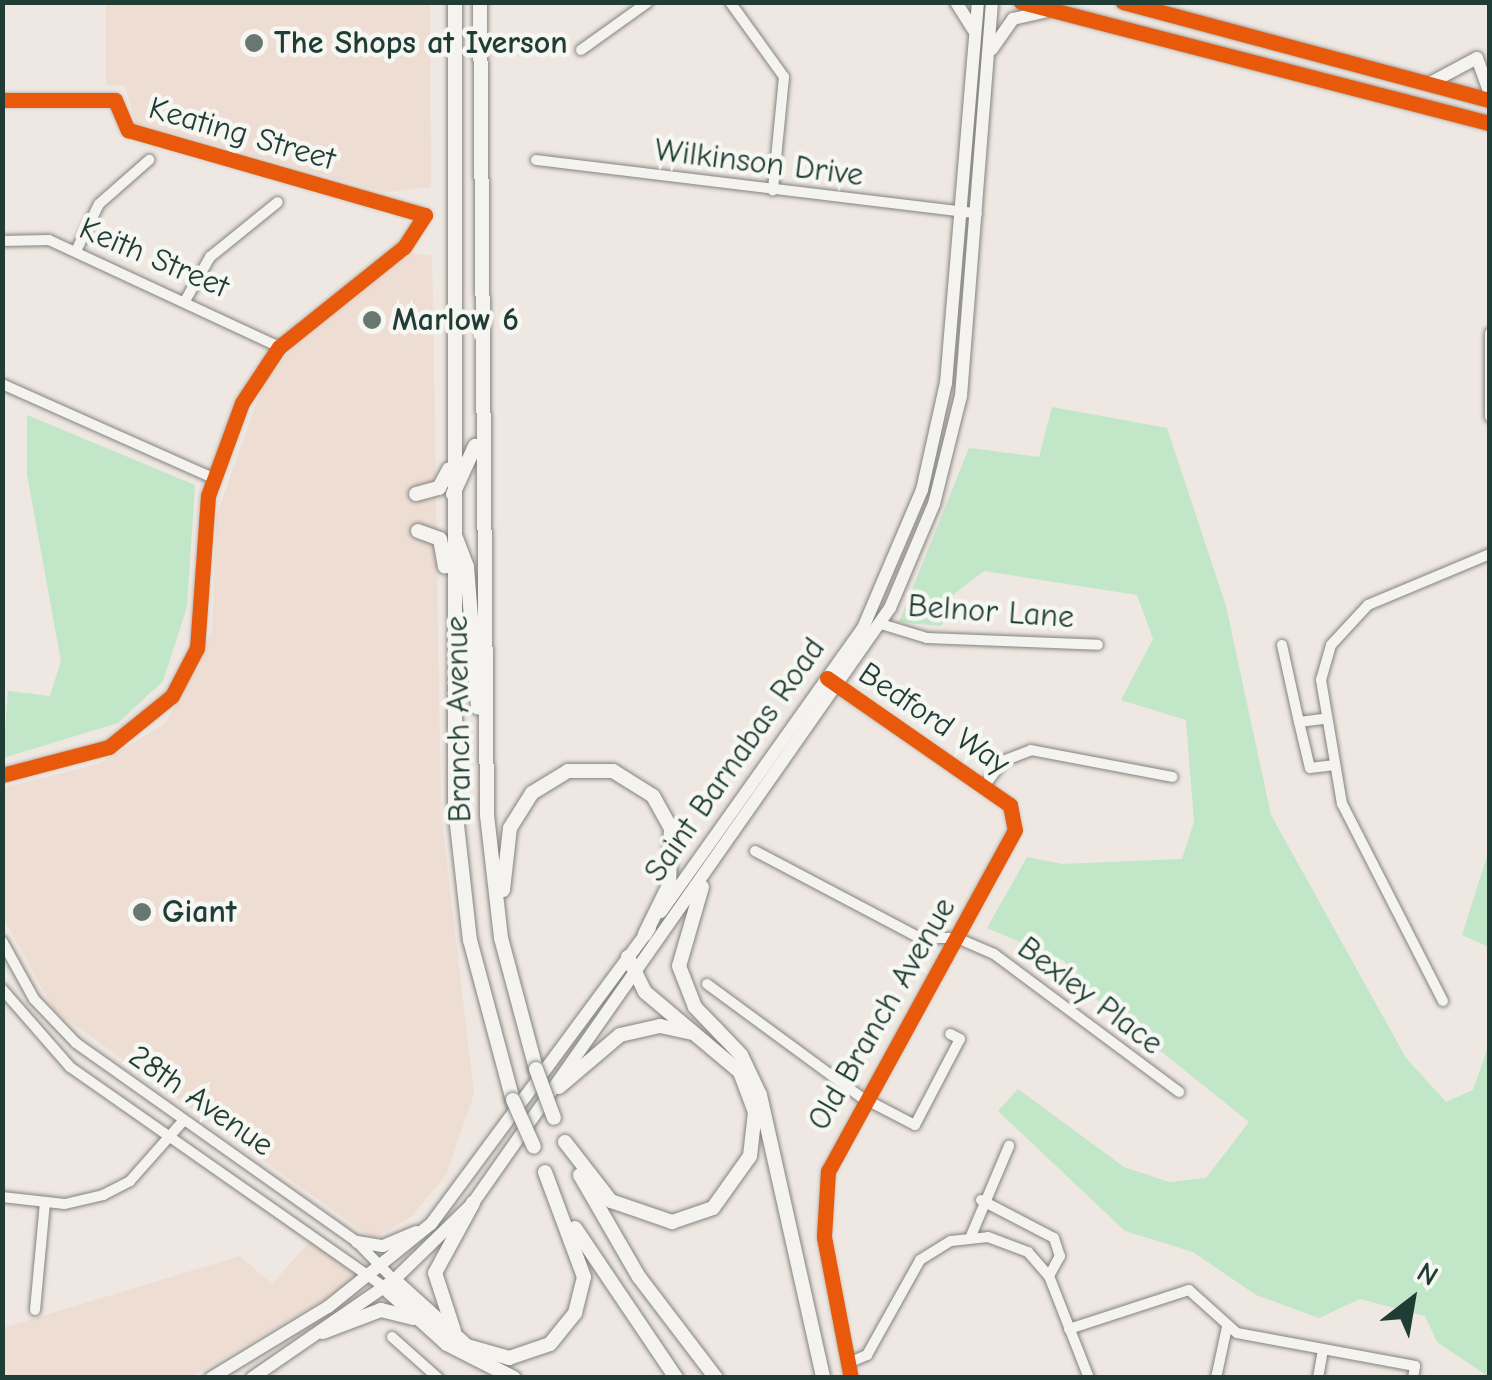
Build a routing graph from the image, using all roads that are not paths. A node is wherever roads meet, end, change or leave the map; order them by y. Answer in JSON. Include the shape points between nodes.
{"nodes":[{"id":1,"x":452,"y":2,"type":"edge"},
{"id":2,"x":484,"y":2,"type":"edge"},
{"id":3,"x":648,"y":2,"type":"edge"},
{"id":4,"x":730,"y":2,"type":"edge"},
{"id":5,"x":956,"y":2,"type":"edge"},
{"id":6,"x":978,"y":2,"type":"edge"},
{"id":7,"x":992,"y":2,"type":"edge"},
{"id":8,"x":1020,"y":2,"type":"edge"},
{"id":9,"x":1123,"y":2,"type":"edge"},
{"id":10,"x":1061,"y":10,"type":"junction"},
{"id":11,"x":975,"y":38,"type":"junction"},
{"id":12,"x":581,"y":50,"type":"dead end"},
{"id":13,"x":987,"y":62,"type":"junction"},
{"id":14,"x":1429,"y":84,"type":"junction"},
{"id":15,"x":1490,"y":97,"type":"edge"},
{"id":16,"x":2,"y":100,"type":"edge"},
{"id":17,"x":1490,"y":124,"type":"edge"},
{"id":18,"x":149,"y":160,"type":"dead end"},
{"id":19,"x":536,"y":160,"type":"dead end"},
{"id":20,"x":773,"y":190,"type":"junction"},
{"id":21,"x":278,"y":202,"type":"dead end"},
{"id":22,"x":960,"y":212,"type":"junction"},
{"id":23,"x":977,"y":213,"type":"junction"},
{"id":24,"x":2,"y":241,"type":"edge"},
{"id":25,"x":76,"y":251,"type":"junction"},
{"id":26,"x":184,"y":301,"type":"junction"},
{"id":27,"x":1490,"y":333,"type":"edge"},
{"id":28,"x":279,"y":347,"type":"junction"},
{"id":29,"x":2,"y":384,"type":"edge"},
{"id":30,"x":482,"y":384,"type":"junction"},
{"id":31,"x":1490,"y":417,"type":"edge"},
{"id":32,"x":452,"y":459,"type":"junction"},
{"id":33,"x":212,"y":478,"type":"junction"},
{"id":34,"x":416,"y":494,"type":"dead end"},
{"id":35,"x":453,"y":494,"type":"junction"},
{"id":36,"x":418,"y":531,"type":"dead end"},
{"id":37,"x":454,"y":535,"type":"junction"},
{"id":38,"x":1490,"y":554,"type":"edge"},
{"id":39,"x":881,"y":624,"type":"junction"},
{"id":40,"x":1098,"y":644,"type":"dead end"},
{"id":41,"x":1282,"y":644,"type":"dead end"},
{"id":42,"x":453,"y":652,"type":"junction"},
{"id":43,"x":827,"y":678,"type":"junction"},
{"id":44,"x":841,"y":688,"type":"junction"},
{"id":45,"x":1323,"y":719,"type":"junction"},
{"id":46,"x":1299,"y":722,"type":"junction"},
{"id":47,"x":485,"y":758,"type":"junction"},
{"id":48,"x":1333,"y":764,"type":"junction"},
{"id":49,"x":2,"y":775,"type":"edge"},
{"id":50,"x":1172,"y":777,"type":"dead end"},
{"id":51,"x":985,"y":785,"type":"junction"},
{"id":52,"x":1010,"y":805,"type":"joint"},
{"id":53,"x":755,"y":851,"type":"dead end"},
{"id":54,"x":702,"y":887,"type":"junction"},
{"id":55,"x":645,"y":934,"type":"junction"},
{"id":56,"x":957,"y":938,"type":"junction"},
{"id":57,"x":2,"y":941,"type":"edge"},
{"id":58,"x":628,"y":957,"type":"junction"},
{"id":59,"x":511,"y":975,"type":"junction"},
{"id":60,"x":636,"y":980,"type":"junction"},
{"id":61,"x":707,"y":984,"type":"dead end"},
{"id":62,"x":2,"y":989,"type":"edge"},
{"id":63,"x":1442,"y":1001,"type":"dead end"},
{"id":64,"x":950,"y":1034,"type":"dead end"},
{"id":65,"x":715,"y":1044,"type":"junction"},
{"id":66,"x":559,"y":1087,"type":"junction"},
{"id":67,"x":1179,"y":1092,"type":"dead end"},
{"id":68,"x":861,"y":1097,"type":"junction"},
{"id":69,"x":184,"y":1120,"type":"junction"},
{"id":70,"x":171,"y":1137,"type":"junction"},
{"id":71,"x":565,"y":1142,"type":"junction"},
{"id":72,"x":1009,"y":1146,"type":"dead end"},
{"id":73,"x":545,"y":1172,"type":"junction"},
{"id":74,"x":2,"y":1198,"type":"edge"},
{"id":75,"x":982,"y":1200,"type":"junction"},
{"id":76,"x":45,"y":1203,"type":"junction"},
{"id":77,"x":473,"y":1203,"type":"junction"},
{"id":78,"x":431,"y":1224,"type":"junction"},
{"id":79,"x":971,"y":1236,"type":"junction"},
{"id":80,"x":356,"y":1242,"type":"junction"},
{"id":81,"x":1049,"y":1276,"type":"junction"},
{"id":82,"x":372,"y":1277,"type":"junction"},
{"id":83,"x":387,"y":1278,"type":"junction"},
{"id":84,"x":35,"y":1310,"type":"dead end"},
{"id":85,"x":423,"y":1322,"type":"junction"},
{"id":86,"x":1227,"y":1327,"type":"junction"},
{"id":87,"x":1069,"y":1329,"type":"junction"},
{"id":88,"x":323,"y":1332,"type":"junction"},
{"id":89,"x":392,"y":1337,"type":"dead end"},
{"id":90,"x":467,"y":1346,"type":"junction"},
{"id":91,"x":1323,"y":1349,"type":"junction"},
{"id":92,"x":848,"y":1363,"type":"junction"},
{"id":93,"x":1414,"y":1372,"type":"edge"},
{"id":94,"x":211,"y":1378,"type":"edge"},
{"id":95,"x":252,"y":1378,"type":"edge"},
{"id":96,"x":438,"y":1378,"type":"edge"},
{"id":97,"x":514,"y":1378,"type":"edge"},
{"id":98,"x":676,"y":1378,"type":"edge"},
{"id":99,"x":716,"y":1378,"type":"edge"},
{"id":100,"x":823,"y":1378,"type":"edge"},
{"id":101,"x":851,"y":1378,"type":"edge"},
{"id":102,"x":1089,"y":1378,"type":"edge"},
{"id":103,"x":1216,"y":1378,"type":"edge"},
{"id":104,"x":1318,"y":1378,"type":"edge"}],
"edges":[{"from":1,"to":32,"type":"highway","name":"Branch Avenue"},
{"from":2,"to":30,"type":"highway","name":"Branch Avenue"},
{"from":3,"to":12,"type":"street"},
{"from":4,"to":20,"type":"street","via":[[784,77]]},
{"from":5,"to":11,"type":"main road"},
{"from":6,"to":11,"type":"main road","name":"Saint Barnabas Road"},
{"from":7,"to":13,"type":"main road","name":"Saint Barnabas Road"},
{"from":8,"to":10,"type":"main road"},
{"from":9,"to":14,"type":"main road"},
{"from":10,"to":13,"type":"main road","via":[[1013,19]]},
{"from":10,"to":17,"type":"main road"},
{"from":11,"to":22,"type":"main road","name":"Saint Barnabas Road"},
{"from":13,"to":23,"type":"main road","name":"Saint Barnabas Road"},
{"from":14,"to":15,"type":"main road"},
{"from":14,"to":15,"type":"main road","via":[[1476,58]]},
{"from":16,"to":28,"type":"street","name":"Keating Street","via":[[114,100],[128,130],[425,215],[404,247]]},
{"from":18,"to":25,"type":"street","via":[[98,204]]},
{"from":19,"to":20,"type":"street","name":"Wilkinson Drive"},
{"from":20,"to":22,"type":"street","name":"Wilkinson Drive"},
{"from":21,"to":26,"type":"street","via":[[210,257]]},
{"from":22,"to":23,"type":"street","name":"Wilkinson Drive"},
{"from":22,"to":43,"type":"main road","name":"Saint Barnabas Road","via":[[946,383],[922,490],[883,593]]},
{"from":23,"to":39,"type":"main road","name":"Saint Barnabas Road","via":[[950,446],[924,533]]},
{"from":24,"to":25,"type":"street","name":"Keith Street","via":[[49,240]]},
{"from":25,"to":26,"type":"street","name":"Keith Street"},
{"from":26,"to":28,"type":"street","name":"Keith Street"},
{"from":27,"to":31,"type":"street"},
{"from":28,"to":33,"type":"street","via":[[242,404]]},
{"from":29,"to":33,"type":"street"},
{"from":30,"to":35,"type":"highway","via":[[473,462]]},
{"from":30,"to":47,"type":"highway","name":"Branch Avenue"},
{"from":32,"to":34,"type":"highway","via":[[439,488]]},
{"from":32,"to":35,"type":"highway","name":"Branch Avenue"},
{"from":33,"to":49,"type":"street","via":[[202,625],[172,696],[109,747]]},
{"from":35,"to":37,"type":"highway","name":"Branch Avenue"},
{"from":36,"to":42,"type":"highway","via":[[440,539]]},
{"from":37,"to":42,"type":"highway","name":"Branch Avenue"},
{"from":37,"to":47,"type":"highway","via":[[467,567]]},
{"from":38,"to":45,"type":"street","via":[[1352,618],[1326,658]]},
{"from":39,"to":40,"type":"street","name":"Belnor Lane","via":[[916,637]]},
{"from":39,"to":44,"type":"main road","name":"Saint Barnabas Road"},
{"from":41,"to":46,"type":"street"},
{"from":42,"to":73,"type":"highway","name":"Branch Avenue","bridge":true,"via":[[462,886],[513,1100]]},
{"from":43,"to":44,"type":"street","name":"Bedford Way"},
{"from":43,"to":55,"type":"main road","name":"Saint Barnabas Road"},
{"from":44,"to":51,"type":"street","name":"Bedford Way"},
{"from":44,"to":54,"type":"main road","name":"Saint Barnabas Road"},
{"from":45,"to":46,"type":"street"},
{"from":45,"to":48,"type":"street"},
{"from":46,"to":48,"type":"street","via":[[1310,768]]},
{"from":47,"to":59,"type":"highway","name":"Branch Avenue"},
{"from":48,"to":63,"type":"street","via":[[1356,836]]},
{"from":50,"to":51,"type":"street","via":[[1030,750],[1004,762]]},
{"from":51,"to":52,"type":"street","name":"Bedford Way"},
{"from":52,"to":56,"type":"street","name":"Old Branch Avenue","via":[[1016,830]]},
{"from":53,"to":56,"type":"street","name":"Bexley Place","via":[[920,938]]},
{"from":54,"to":60,"type":"main road","name":"Saint Barnabas Road"},
{"from":54,"to":100,"type":"highway","via":[[679,966],[696,1008],[741,1055],[760,1095]]},
{"from":55,"to":58,"type":"main road","name":"Saint Barnabas Road"},
{"from":55,"to":59,"type":"highway","via":[[674,860],[662,810],[614,771],[568,771],[532,792],[506,842]]},
{"from":56,"to":67,"type":"street","name":"Bexley Place","via":[[1016,967]]},
{"from":56,"to":68,"type":"street","name":"Old Branch Avenue"},
{"from":57,"to":69,"type":"street","name":"28th Avenue","via":[[55,1024]]},
{"from":58,"to":60,"type":"highway"},
{"from":58,"to":78,"type":"main road","name":"Saint Barnabas Road"},
{"from":59,"to":71,"type":"highway","name":"Branch Avenue","bridge":true,"via":[[536,1069]]},
{"from":60,"to":65,"type":"highway"},
{"from":60,"to":66,"type":"main road","name":"Saint Barnabas Road"},
{"from":61,"to":68,"type":"street"},
{"from":62,"to":70,"type":"street","name":"28th Avenue","via":[[69,1066]]},
{"from":64,"to":68,"type":"street","via":[[960,1039],[916,1125]]},
{"from":65,"to":66,"type":"highway","via":[[682,1028],[636,1029],[604,1044]]},
{"from":65,"to":71,"type":"highway","via":[[740,1072],[755,1112],[741,1176],[714,1208],[672,1222],[627,1212]]},
{"from":66,"to":77,"type":"main road","name":"Saint Barnabas Road"},
{"from":68,"to":92,"type":"street","name":"Old Branch Avenue","via":[[838,1142],[824,1204]]},
{"from":69,"to":70,"type":"street"},
{"from":69,"to":80,"type":"street","name":"28th Avenue"},
{"from":70,"to":76,"type":"street","via":[[130,1181],[87,1201]]},
{"from":70,"to":82,"type":"street","name":"28th Avenue"},
{"from":71,"to":99,"type":"highway","name":"Branch Avenue","via":[[611,1234]]},
{"from":72,"to":75,"type":"street"},
{"from":73,"to":90,"type":"highway","via":[[584,1277],[575,1313],[530,1354]]},
{"from":73,"to":98,"type":"highway","name":"Branch Avenue"},
{"from":74,"to":76,"type":"street"},
{"from":75,"to":79,"type":"street"},
{"from":75,"to":81,"type":"street","via":[[1054,1238],[1060,1256]]},
{"from":76,"to":84,"type":"street"},
{"from":77,"to":83,"type":"main road","name":"Saint Barnabas Road"},
{"from":77,"to":90,"type":"highway","via":[[436,1273],[439,1303]]},
{"from":78,"to":80,"type":"main road","via":[[396,1243]]},
{"from":78,"to":83,"type":"main road","name":"Saint Barnabas Road"},
{"from":79,"to":81,"type":"street","via":[[1017,1246]]},
{"from":79,"to":92,"type":"street","via":[[920,1260],[872,1349]]},
{"from":80,"to":83,"type":"street","name":"28th Avenue"},
{"from":81,"to":87,"type":"street"},
{"from":82,"to":83,"type":"main road","name":"Saint Barnabas Road"},
{"from":82,"to":94,"type":"main road","name":"Saint Barnabas Road"},
{"from":83,"to":85,"type":"highway"},
{"from":83,"to":88,"type":"main road","name":"Saint Barnabas Road"},
{"from":83,"to":90,"type":"highway"},
{"from":85,"to":88,"type":"highway","via":[[381,1310]]},
{"from":85,"to":97,"type":"highway","via":[[470,1360]]},
{"from":86,"to":87,"type":"street","via":[[1190,1290]]},
{"from":86,"to":91,"type":"street"},
{"from":86,"to":103,"type":"street"},
{"from":87,"to":102,"type":"street"},
{"from":88,"to":95,"type":"main road","name":"Saint Barnabas Road"},
{"from":89,"to":96,"type":"street"},
{"from":91,"to":93,"type":"street"},
{"from":91,"to":104,"type":"street"},
{"from":92,"to":101,"type":"street","name":"Old Branch Avenue"}]}
